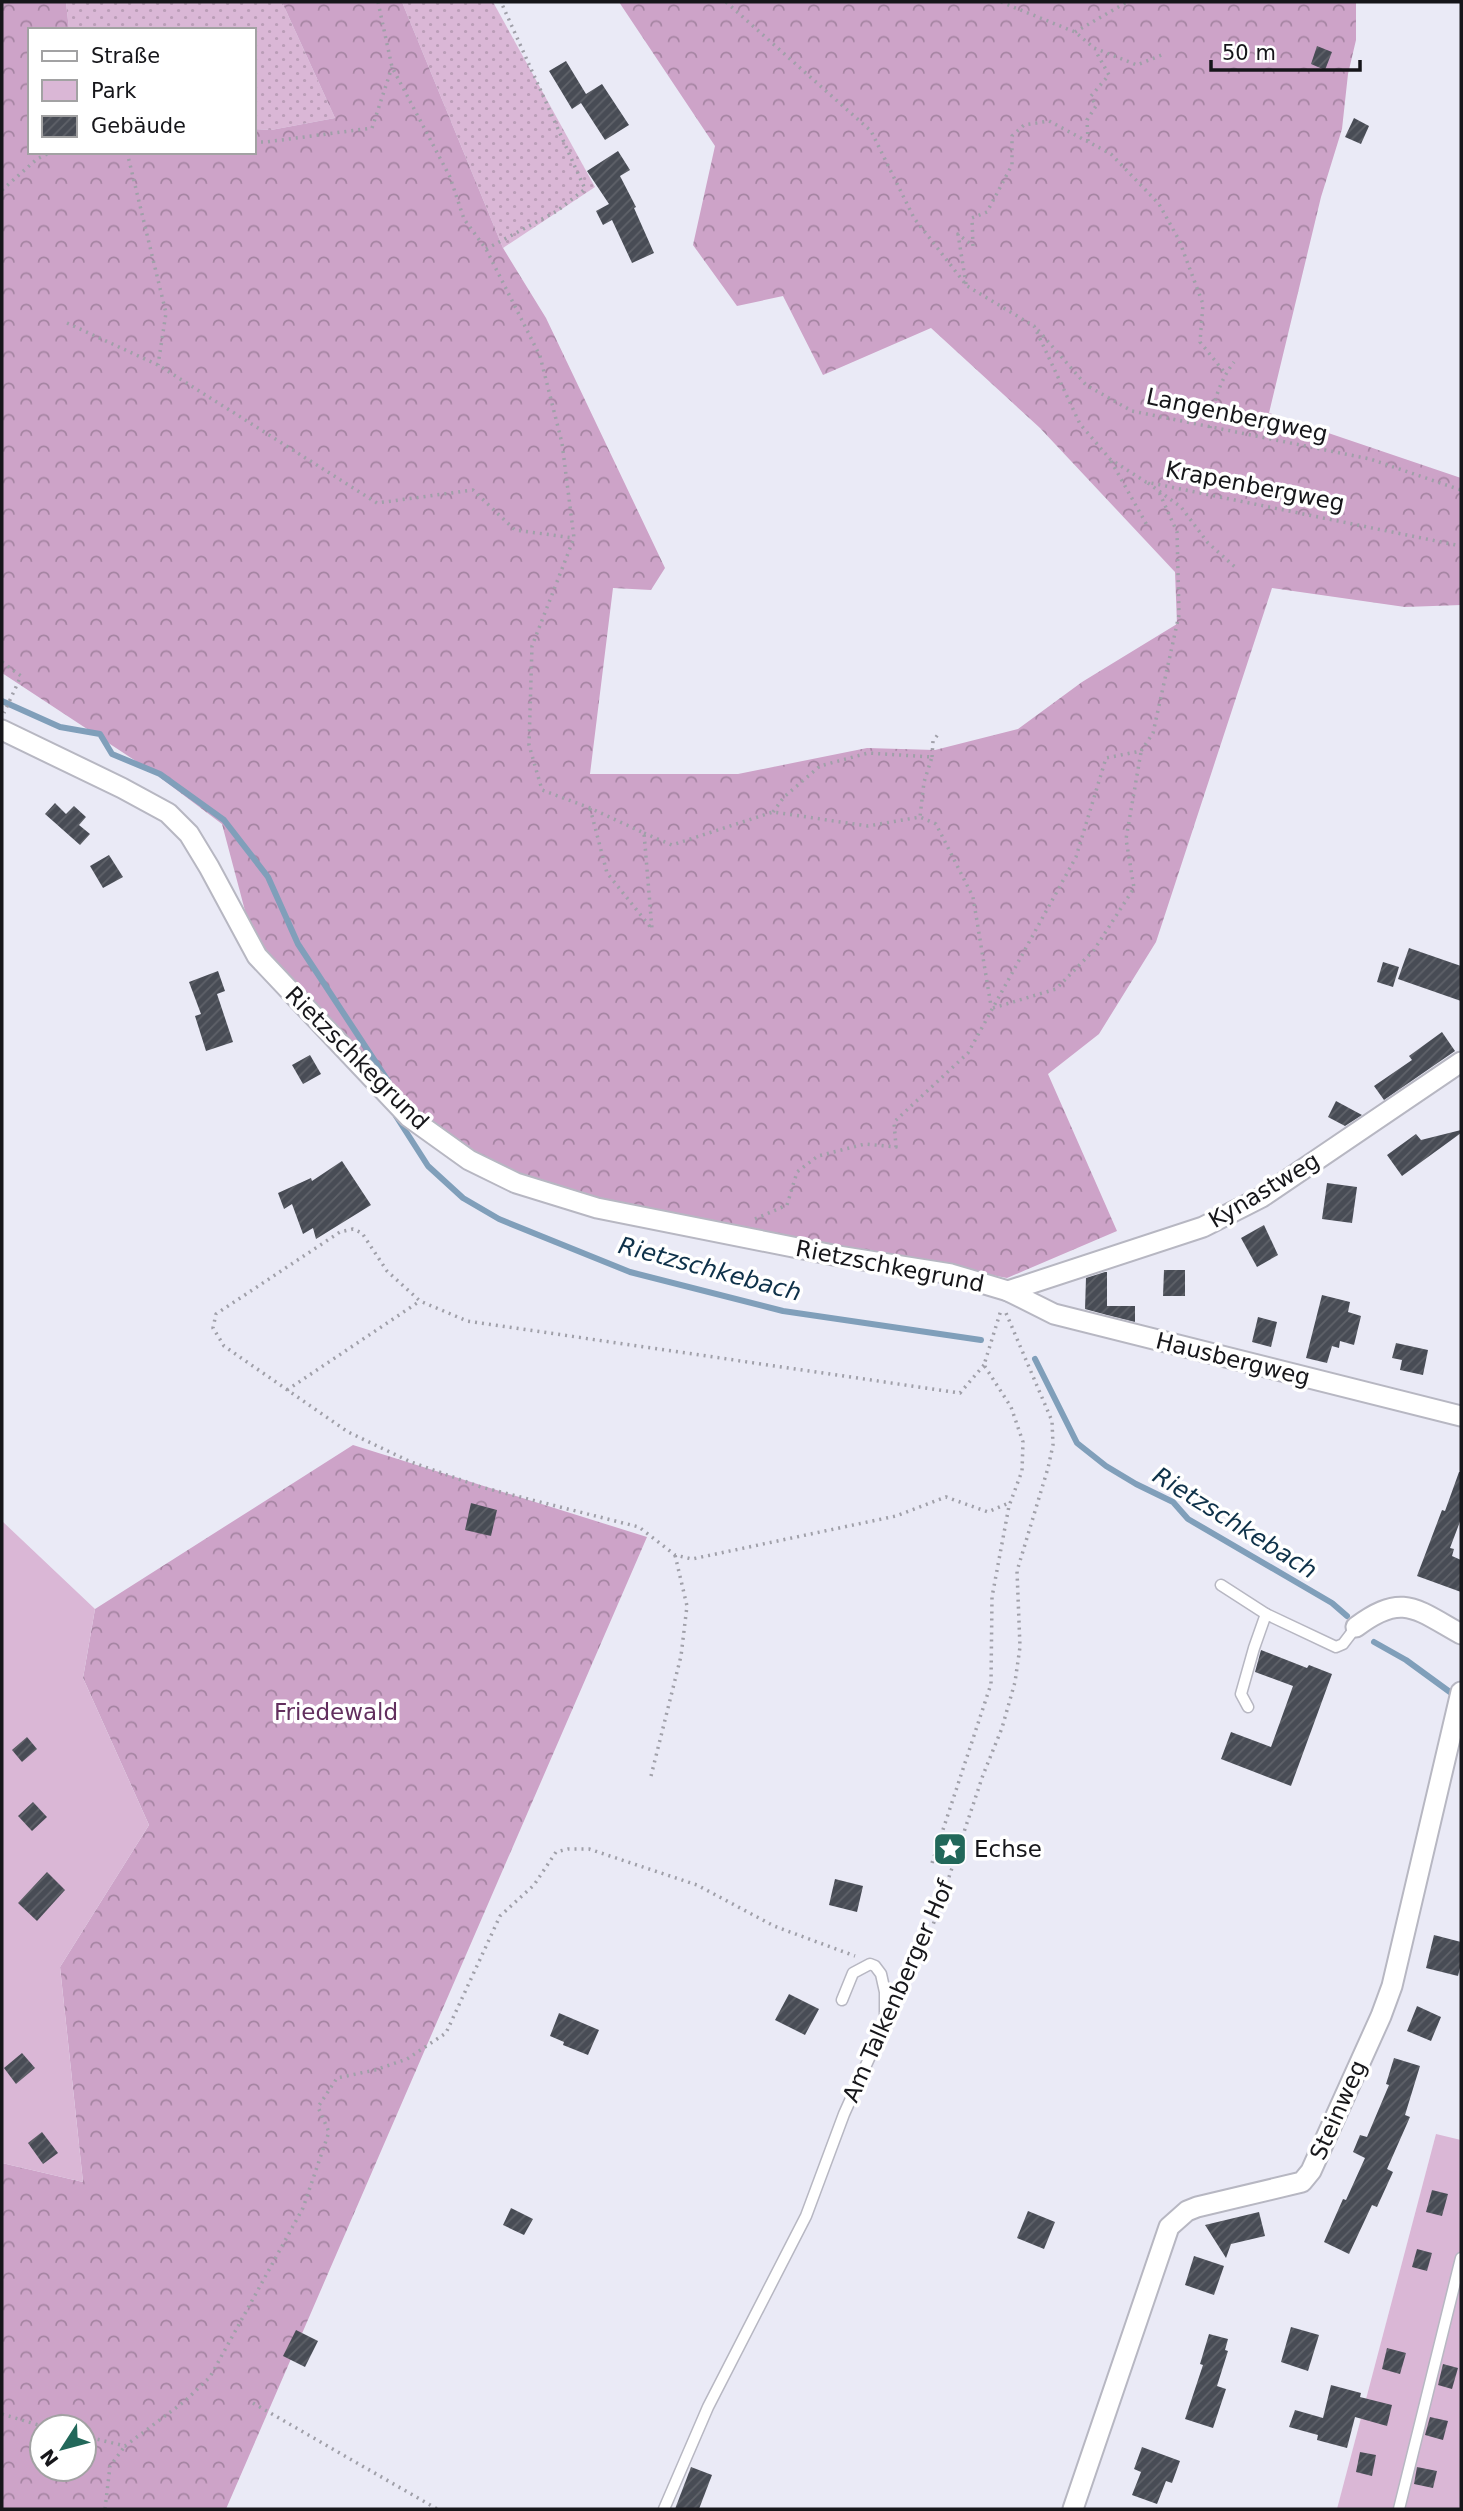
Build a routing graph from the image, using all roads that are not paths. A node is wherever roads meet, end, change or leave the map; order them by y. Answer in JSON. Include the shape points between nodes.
{"nodes":[{"id":1,"x":2,"y":730,"type":"edge"},
{"id":2,"x":1461,"y":1062,"type":"edge"},
{"id":3,"x":1008,"y":1291,"type":"junction"},
{"id":4,"x":1461,"y":1416,"type":"edge"},
{"id":5,"x":1221,"y":1585,"type":"dead end"},
{"id":6,"x":1266,"y":1614,"type":"junction"},
{"id":7,"x":1356,"y":1627,"type":"joint"},
{"id":8,"x":1461,"y":1634,"type":"edge"},
{"id":9,"x":1461,"y":1692,"type":"edge"},
{"id":10,"x":1248,"y":1707,"type":"dead end"},
{"id":11,"x":842,"y":2000,"type":"dead end"},
{"id":12,"x":1461,"y":2258,"type":"edge"},
{"id":13,"x":664,"y":2509,"type":"edge"},
{"id":14,"x":1073,"y":2509,"type":"edge"},
{"id":15,"x":1399,"y":2509,"type":"edge"}],
"edges":[{"from":1,"to":3,"type":"street","name":"Rietzschkegrund","via":[[168,813],[189,834],[209,866],[257,956],[409,1117],[469,1160],[516,1183],[597,1208],[951,1274]]},
{"from":2,"to":3,"type":"street","name":"Kynastweg","via":[[1262,1197],[1215,1221]]},
{"from":3,"to":4,"type":"street","name":"Hausbergweg","via":[[1054,1314]]},
{"from":5,"to":6,"type":"lane"},
{"from":6,"to":7,"type":"lane","via":[[1336,1647]]},
{"from":6,"to":10,"type":"lane","via":[[1241,1694]]},
{"from":7,"to":8,"type":"street","via":[[1371,1615],[1402,1606]]},
{"from":9,"to":14,"type":"street","name":"Steinweg","via":[[1392,1986],[1311,2171],[1302,2182],[1197,2207],[1169,2227]]},
{"from":11,"to":13,"type":"lane","name":"Am Talkenberger Hof","via":[[853,1973],[875,1966],[881,1974],[885,2023],[806,2216],[708,2407]]},
{"from":12,"to":15,"type":"lane"}]}
